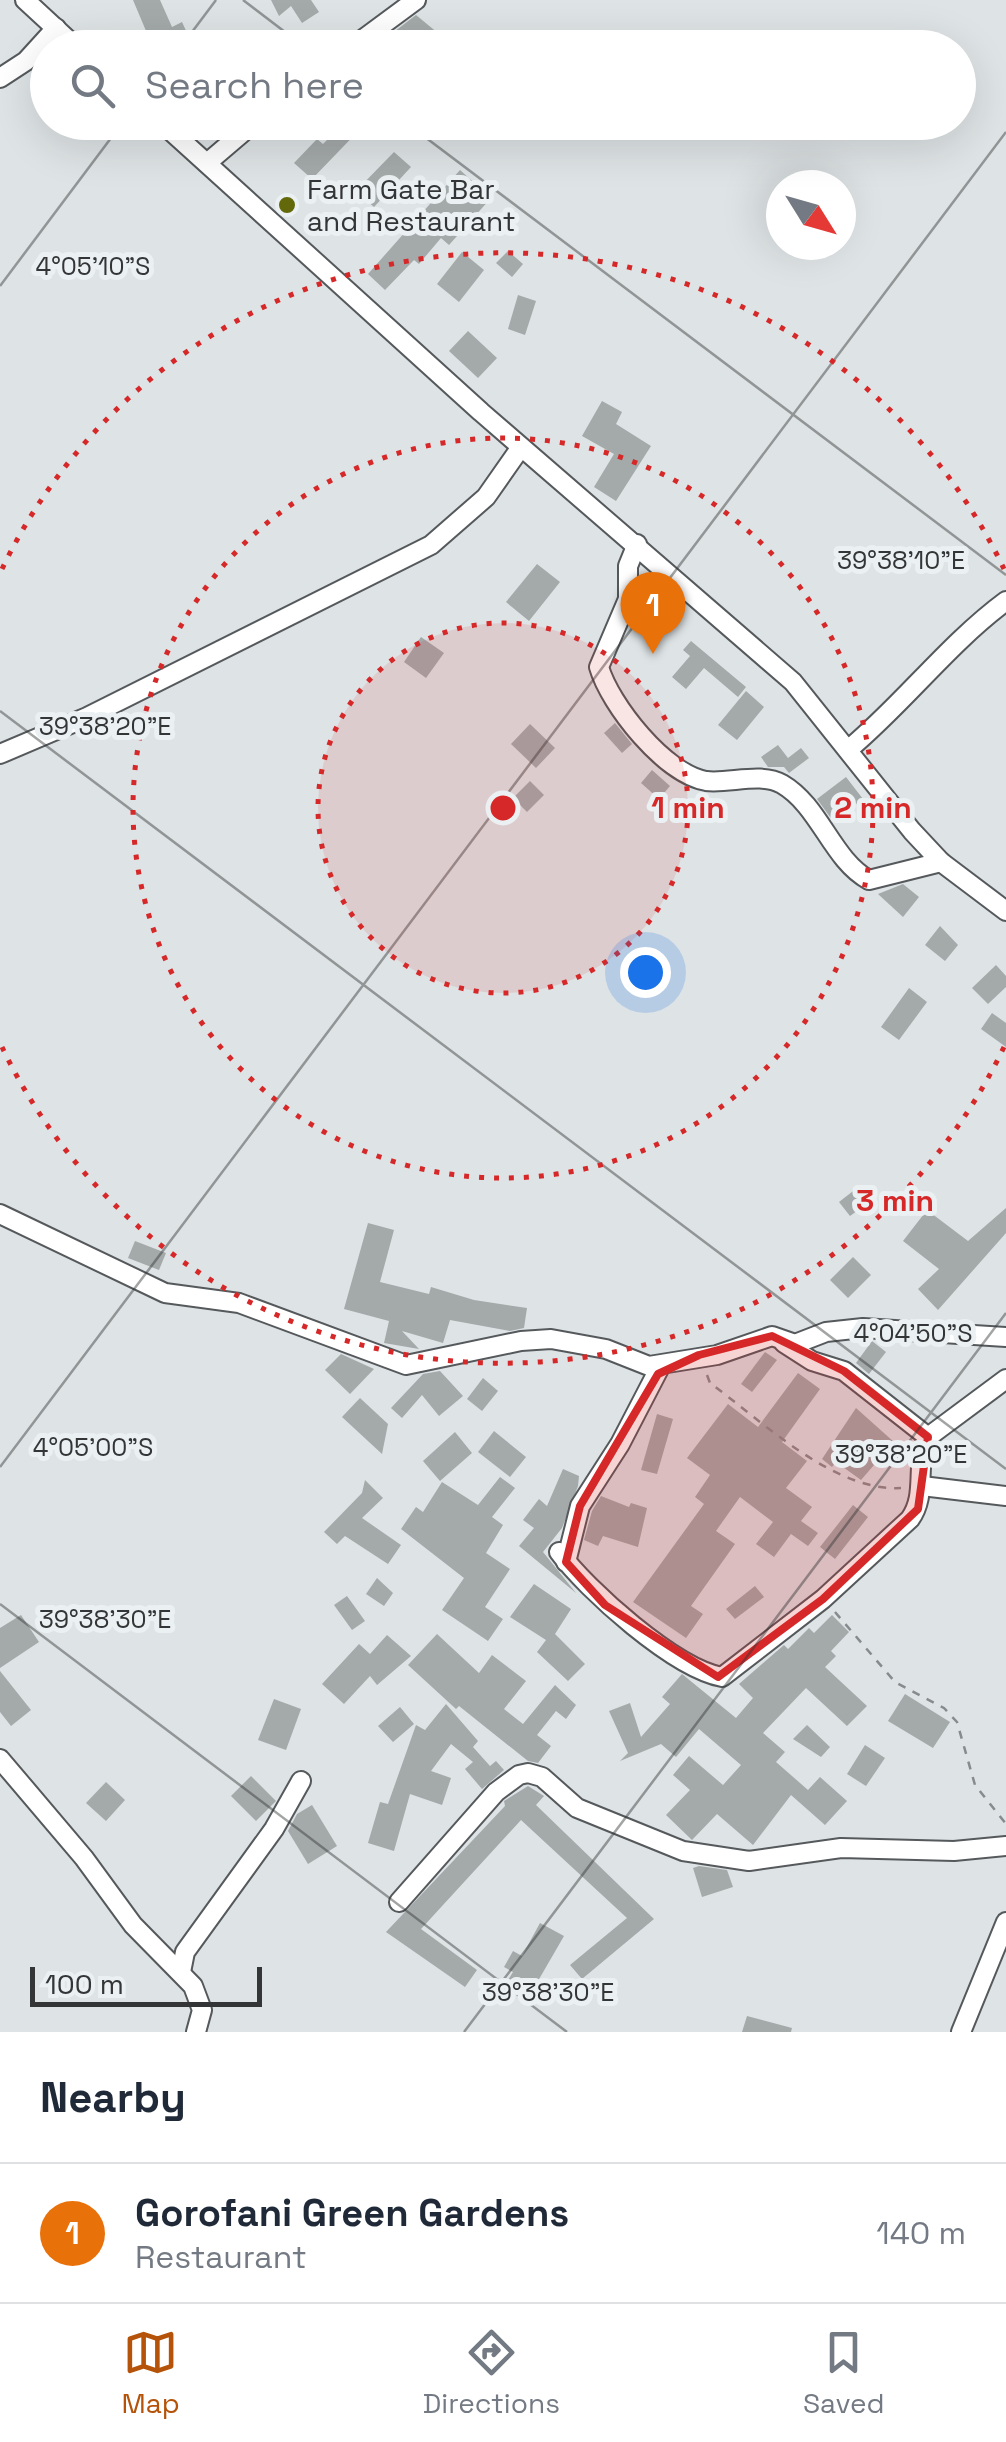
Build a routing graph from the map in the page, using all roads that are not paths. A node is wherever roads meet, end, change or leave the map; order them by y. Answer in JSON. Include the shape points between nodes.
{"nodes":[{"id":1,"x":25,"y":0,"type":"edge"},
{"id":2,"x":416,"y":0,"type":"edge"},
{"id":3,"x":56,"y":28,"type":"edge"},
{"id":4,"x":375,"y":30,"type":"edge"},
{"id":5,"x":30,"y":57,"type":"edge"},
{"id":6,"x":0,"y":78,"type":"edge"},
{"id":7,"x":181,"y":140,"type":"edge"},
{"id":8,"x":234,"y":140,"type":"edge"},
{"id":9,"x":207,"y":163,"type":"junction"},
{"id":10,"x":521,"y":447,"type":"junction"},
{"id":11,"x":637,"y":544,"type":"junction"},
{"id":12,"x":1006,"y":601,"type":"edge"},
{"id":13,"x":849,"y":749,"type":"junction"},
{"id":14,"x":0,"y":754,"type":"edge"},
{"id":15,"x":941,"y":862,"type":"junction"},
{"id":16,"x":1006,"y":910,"type":"edge"},
{"id":17,"x":0,"y":1214,"type":"edge"},
{"id":18,"x":772,"y":1336,"type":"junction"},
{"id":19,"x":1006,"y":1336,"type":"edge"},
{"id":20,"x":660,"y":1370,"type":"junction"},
{"id":21,"x":1006,"y":1378,"type":"edge"},
{"id":22,"x":928,"y":1437,"type":"junction"},
{"id":23,"x":922,"y":1486,"type":"junction"},
{"id":24,"x":1006,"y":1496,"type":"edge"},
{"id":25,"x":0,"y":1758,"type":"edge"},
{"id":26,"x":300,"y":1782,"type":"dead end"},
{"id":27,"x":1006,"y":1846,"type":"edge"},
{"id":28,"x":399,"y":1902,"type":"dead end"},
{"id":29,"x":1006,"y":1922,"type":"edge"},
{"id":30,"x":181,"y":1972,"type":"junction"},
{"id":31,"x":196,"y":2032,"type":"edge"},
{"id":32,"x":962,"y":2032,"type":"edge"}],
"edges":[{"from":1,"to":3,"type":"street"},
{"from":2,"to":4,"type":"street"},
{"from":5,"to":6,"type":"street"},
{"from":7,"to":9,"type":"street"},
{"from":8,"to":9,"type":"street"},
{"from":9,"to":10,"type":"street"},
{"from":10,"to":11,"type":"street"},
{"from":10,"to":14,"type":"street","via":[[486,496],[431,545]]},
{"from":11,"to":13,"type":"street","via":[[793,682]]},
{"from":11,"to":15,"type":"street","via":[[628,566],[628,599],[599,668],[636,729],[693,776],[781,783],[869,880]]},
{"from":12,"to":13,"type":"street"},
{"from":13,"to":15,"type":"street"},
{"from":15,"to":16,"type":"street"},
{"from":17,"to":20,"type":"street","via":[[164,1292],[239,1303],[406,1366],[551,1339]]},
{"from":18,"to":19,"type":"street","via":[[795,1344],[826,1332],[892,1326]]},
{"from":18,"to":20,"type":"street"},
{"from":18,"to":22,"type":"street","via":[[844,1371]]},
{"from":20,"to":23,"type":"street","via":[[580,1506],[563,1557],[605,1605],[718,1677],[822,1599],[910,1519]]},
{"from":21,"to":22,"type":"street"},
{"from":22,"to":23,"type":"street","via":[[920,1452]]},
{"from":23,"to":24,"type":"street"},
{"from":25,"to":30,"type":"street","via":[[133,1926]]},
{"from":26,"to":30,"type":"street","via":[[182,1957]]},
{"from":27,"to":28,"type":"street","via":[[842,1848],[748,1862],[676,1849],[577,1808],[528,1773],[496,1792]]},
{"from":29,"to":32,"type":"street"},
{"from":30,"to":31,"type":"street","via":[[202,2010]]}]}
